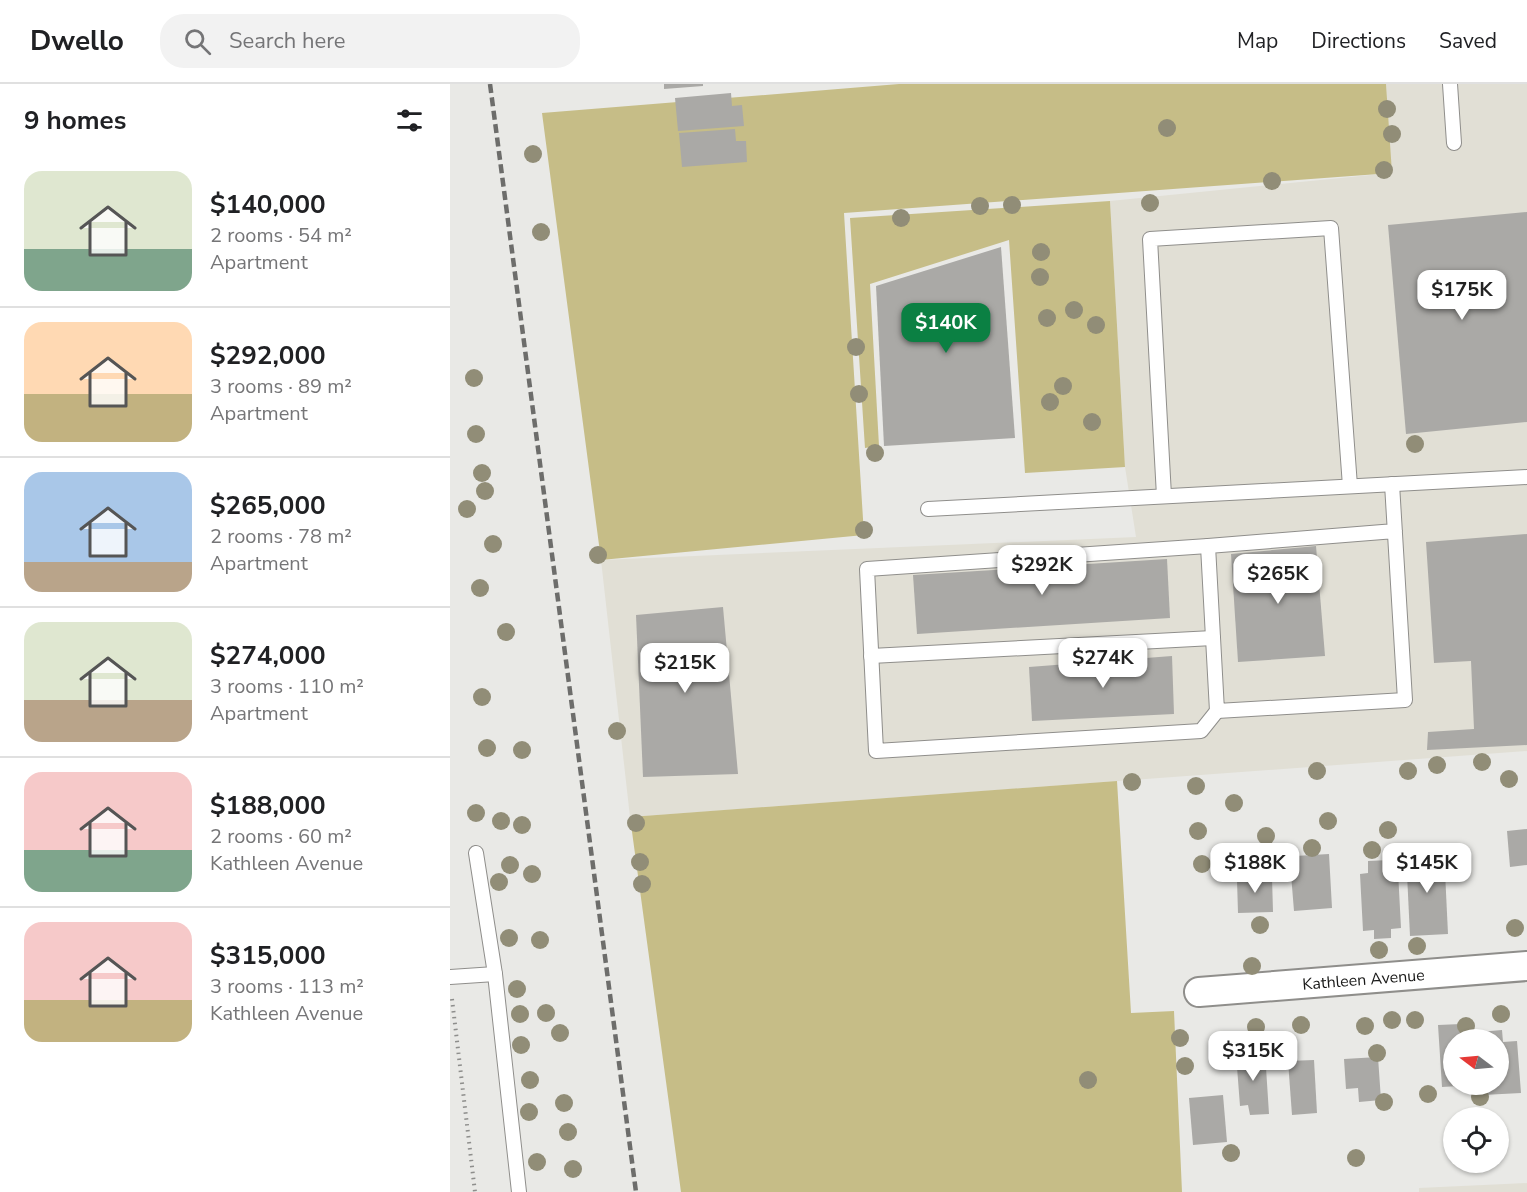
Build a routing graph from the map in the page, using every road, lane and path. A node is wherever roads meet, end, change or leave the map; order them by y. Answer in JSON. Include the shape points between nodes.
{"nodes":[{"id":1,"x":1450,"y":84,"type":"edge"},
{"id":2,"x":1454,"y":143,"type":"dead end"},
{"id":3,"x":1527,"y":477,"type":"edge"},
{"id":4,"x":1392,"y":484,"type":"junction"},
{"id":5,"x":1350,"y":486,"type":"junction"},
{"id":6,"x":1164,"y":496,"type":"junction"},
{"id":7,"x":928,"y":509,"type":"dead end"},
{"id":8,"x":1395,"y":531,"type":"junction"},
{"id":9,"x":1208,"y":546,"type":"junction"},
{"id":10,"x":1213,"y":638,"type":"junction"},
{"id":11,"x":872,"y":656,"type":"junction"},
{"id":12,"x":1217,"y":711,"type":"junction"},
{"id":13,"x":476,"y":853,"type":"dead end"},
{"id":14,"x":1527,"y":966,"type":"edge"},
{"id":15,"x":495,"y":974,"type":"junction"},
{"id":16,"x":450,"y":976,"type":"edge"},
{"id":17,"x":1199,"y":992,"type":"dead end"},
{"id":18,"x":450,"y":996,"type":"edge"},
{"id":19,"x":475,"y":1192,"type":"edge"},
{"id":20,"x":519,"y":1192,"type":"edge"}],
"edges":[{"from":1,"to":2,"type":"lane"},
{"from":3,"to":4,"type":"lane"},
{"from":4,"to":5,"type":"lane"},
{"from":4,"to":8,"type":"lane"},
{"from":5,"to":6,"type":"lane"},
{"from":5,"to":6,"type":"lane","via":[[1331,228],[1150,239]]},
{"from":6,"to":7,"type":"lane"},
{"from":8,"to":9,"type":"lane"},
{"from":8,"to":12,"type":"lane","via":[[1405,700]]},
{"from":9,"to":10,"type":"lane"},
{"from":9,"to":11,"type":"lane","via":[[867,569]]},
{"from":10,"to":11,"type":"lane"},
{"from":10,"to":12,"type":"lane"},
{"from":11,"to":12,"type":"lane","via":[[876,751],[1201,730]]},
{"from":13,"to":15,"type":"lane"},
{"from":14,"to":17,"type":"street","name":"Kathleen Avenue"},
{"from":15,"to":16,"type":"lane"},
{"from":15,"to":20,"type":"lane"},
{"from":18,"to":19,"type":"path"}]}
